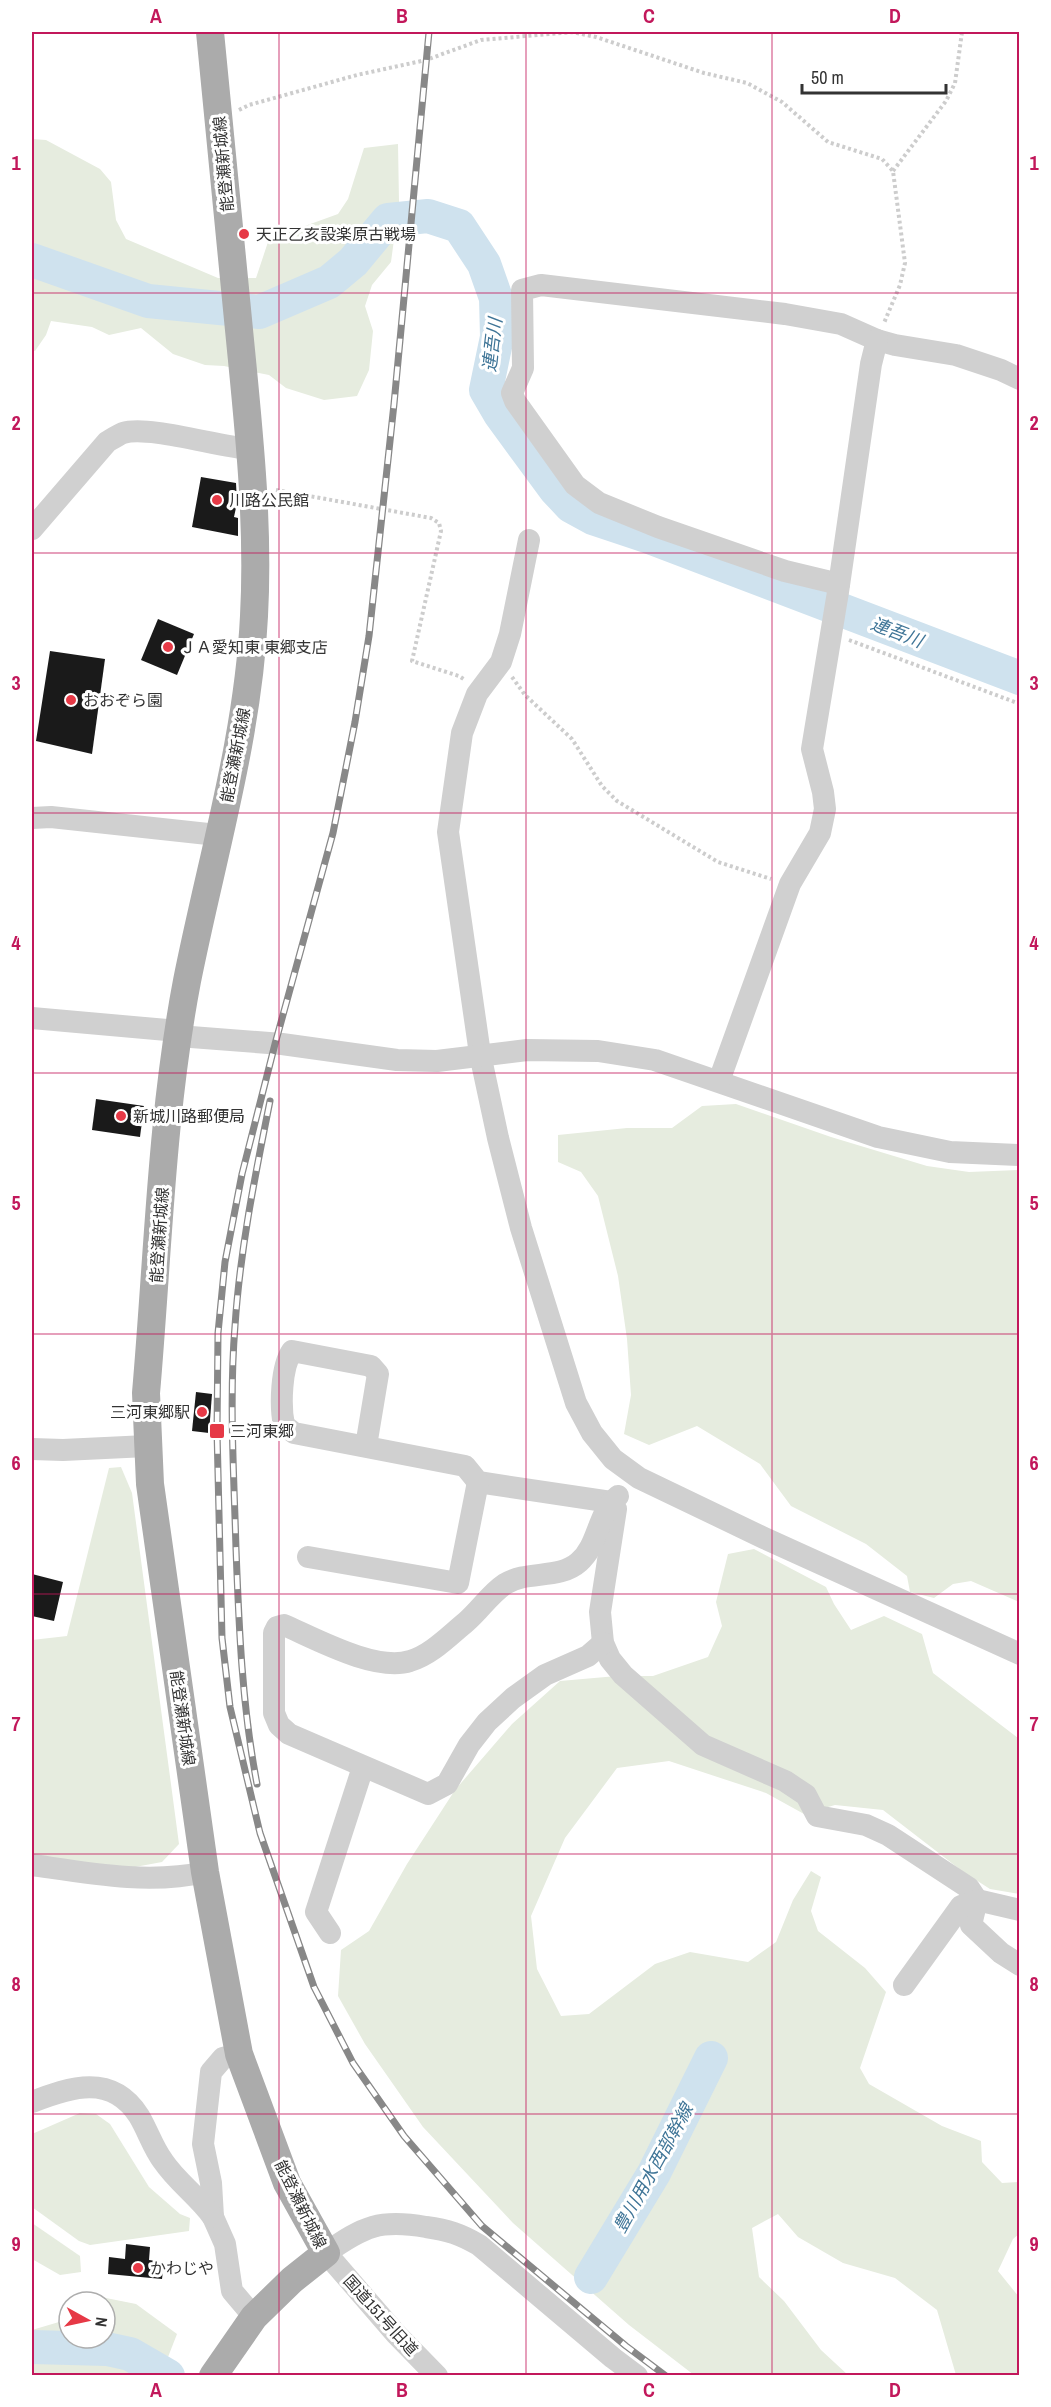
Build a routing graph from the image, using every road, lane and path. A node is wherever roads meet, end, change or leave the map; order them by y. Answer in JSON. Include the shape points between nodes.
{"nodes":[{"id":1,"x":210,"y":32,"type":"edge"},
{"id":2,"x":962,"y":32,"type":"edge"},
{"id":3,"x":597,"y":34,"type":"edge"},
{"id":4,"x":218,"y":115,"type":"junction"},
{"id":5,"x":893,"y":171,"type":"junction"},
{"id":6,"x":877,"y":340,"type":"junction"},
{"id":7,"x":1020,"y":379,"type":"edge"},
{"id":8,"x":250,"y":449,"type":"junction"},
{"id":9,"x":252,"y":489,"type":"junction"},
{"id":10,"x":32,"y":529,"type":"edge"},
{"id":11,"x":529,"y":540,"type":"dead end"},
{"id":12,"x":838,"y":588,"type":"junction"},
{"id":13,"x":831,"y":628,"type":"junction"},
{"id":14,"x":501,"y":662,"type":"junction"},
{"id":15,"x":477,"y":694,"type":"junction"},
{"id":16,"x":1020,"y":704,"type":"edge"},
{"id":17,"x":32,"y":818,"type":"edge"},
{"id":18,"x":219,"y":837,"type":"junction"},
{"id":19,"x":790,"y":884,"type":"junction"},
{"id":20,"x":32,"y":1018,"type":"edge"},
{"id":21,"x":178,"y":1036,"type":"junction"},
{"id":22,"x":480,"y":1054,"type":"junction"},
{"id":23,"x":719,"y":1081,"type":"junction"},
{"id":24,"x":1020,"y":1155,"type":"edge"},
{"id":25,"x":147,"y":1446,"type":"junction"},
{"id":26,"x":366,"y":1446,"type":"junction"},
{"id":27,"x":32,"y":1449,"type":"edge"},
{"id":28,"x":626,"y":1470,"type":"junction"},
{"id":29,"x":478,"y":1482,"type":"junction"},
{"id":30,"x":614,"y":1499,"type":"junction"},
{"id":31,"x":308,"y":1557,"type":"dead end"},
{"id":32,"x":603,"y":1643,"type":"junction"},
{"id":33,"x":1020,"y":1654,"type":"edge"},
{"id":34,"x":363,"y":1767,"type":"junction"},
{"id":35,"x":32,"y":1864,"type":"edge"},
{"id":36,"x":205,"y":1872,"type":"junction"},
{"id":37,"x":976,"y":1900,"type":"junction"},
{"id":38,"x":1020,"y":1910,"type":"edge"},
{"id":39,"x":330,"y":1933,"type":"dead end"},
{"id":40,"x":1020,"y":1965,"type":"edge"},
{"id":41,"x":904,"y":1985,"type":"dead end"},
{"id":42,"x":239,"y":2054,"type":"junction"},
{"id":43,"x":32,"y":2102,"type":"edge"},
{"id":44,"x":213,"y":2217,"type":"junction"},
{"id":45,"x":326,"y":2253,"type":"junction"},
{"id":46,"x":254,"y":2317,"type":"junction"},
{"id":47,"x":213,"y":2376,"type":"edge"},
{"id":48,"x":436,"y":2376,"type":"edge"},
{"id":49,"x":637,"y":2376,"type":"edge"}],
"edges":[{"from":1,"to":4,"type":"main road","name":"能登瀬新城線"},
{"from":2,"to":5,"type":"path","via":[[955,83],[946,101]]},
{"from":3,"to":4,"type":"path","via":[[572,32],[481,40],[426,60],[357,75]]},
{"from":3,"to":5,"type":"path","via":[[704,73],[747,83],[782,102],[828,142],[882,159]]},
{"from":4,"to":8,"type":"main road","name":"能登瀬新城線"},
{"from":5,"to":6,"type":"path","via":[[905,263]]},
{"from":6,"to":7,"type":"street","via":[[956,355]]},
{"from":6,"to":12,"type":"street"},
{"from":6,"to":12,"type":"street","via":[[842,324],[785,314],[541,285],[522,290],[523,368],[512,393],[575,485],[599,503],[658,527]]},
{"from":8,"to":9,"type":"main road","name":"能登瀬新城線"},
{"from":8,"to":10,"type":"street","via":[[140,431],[123,433],[107,442]]},
{"from":9,"to":15,"type":"path","via":[[431,518],[439,523],[441,531],[412,661],[459,676]]},
{"from":9,"to":18,"type":"main road","name":"能登瀬新城線","via":[[256,557],[251,660],[243,722]]},
{"from":11,"to":14,"type":"street"},
{"from":12,"to":13,"type":"street"},
{"from":13,"to":16,"type":"path"},
{"from":13,"to":19,"type":"street","via":[[812,748],[825,809],[820,833]]},
{"from":14,"to":15,"type":"street"},
{"from":14,"to":19,"type":"path","via":[[525,695],[572,739],[602,786],[617,801],[718,862]]},
{"from":15,"to":22,"type":"street","via":[[462,733],[448,832]]},
{"from":17,"to":18,"type":"street"},
{"from":18,"to":21,"type":"main road","name":"能登瀬新城線"},
{"from":19,"to":23,"type":"street"},
{"from":20,"to":21,"type":"street","via":[[167,1030]]},
{"from":21,"to":22,"type":"street","via":[[282,1044],[397,1060],[437,1061]]},
{"from":21,"to":25,"type":"main road","name":"能登瀬新城線","via":[[146,1393]]},
{"from":22,"to":23,"type":"street","via":[[598,1051],[655,1060]]},
{"from":22,"to":28,"type":"street","via":[[521,1228],[576,1403],[592,1433]]},
{"from":23,"to":24,"type":"street","via":[[878,1137],[950,1152]]},
{"from":25,"to":27,"type":"street"},
{"from":25,"to":36,"type":"main road","name":"能登瀬新城線"},
{"from":26,"to":26,"type":"street","via":[[294,1433],[284,1425],[286,1360],[292,1351],[371,1366],[378,1374]]},
{"from":26,"to":29,"type":"street","via":[[465,1466]]},
{"from":28,"to":30,"type":"street"},
{"from":28,"to":33,"type":"street","via":[[764,1538]]},
{"from":29,"to":30,"type":"street"},
{"from":29,"to":31,"type":"street","via":[[458,1583]]},
{"from":30,"to":32,"type":"street","via":[[600,1612]]},
{"from":30,"to":34,"type":"street","via":[[589,1549],[578,1562],[566,1570],[524,1576],[506,1583],[431,1651],[411,1661],[396,1664],[376,1660],[346,1652],[284,1625],[277,1627],[272,1686],[279,1725],[289,1734]]},
{"from":32,"to":34,"type":"street","via":[[588,1656],[545,1675],[513,1698],[487,1722],[440,1789],[428,1794]]},
{"from":32,"to":37,"type":"street","via":[[623,1676],[703,1745],[785,1781],[806,1795],[817,1816],[866,1824],[888,1835],[969,1888]]},
{"from":34,"to":39,"type":"street","via":[[315,1912]]},
{"from":35,"to":36,"type":"street","via":[[129,1877],[183,1877]]},
{"from":36,"to":42,"type":"main road","name":"能登瀬新城線"},
{"from":37,"to":38,"type":"street"},
{"from":37,"to":40,"type":"street","via":[[971,1925]]},
{"from":37,"to":41,"type":"street","via":[[961,1906]]},
{"from":42,"to":44,"type":"street","via":[[223,2058],[211,2072],[203,2144]]},
{"from":42,"to":45,"type":"main road","name":"能登瀬新城線","via":[[287,2183]]},
{"from":43,"to":44,"type":"street","via":[[83,2086],[122,2097],[138,2115],[162,2161]]},
{"from":44,"to":46,"type":"street","via":[[225,2244],[232,2291]]},
{"from":45,"to":46,"type":"main road","name":"能登瀬新城線"},
{"from":45,"to":48,"type":"street","name":"国道151号旧道"},
{"from":45,"to":49,"type":"street","via":[[349,2236],[377,2225],[399,2222],[460,2233]]},
{"from":46,"to":47,"type":"main road","name":"能登瀬新城線"}]}
